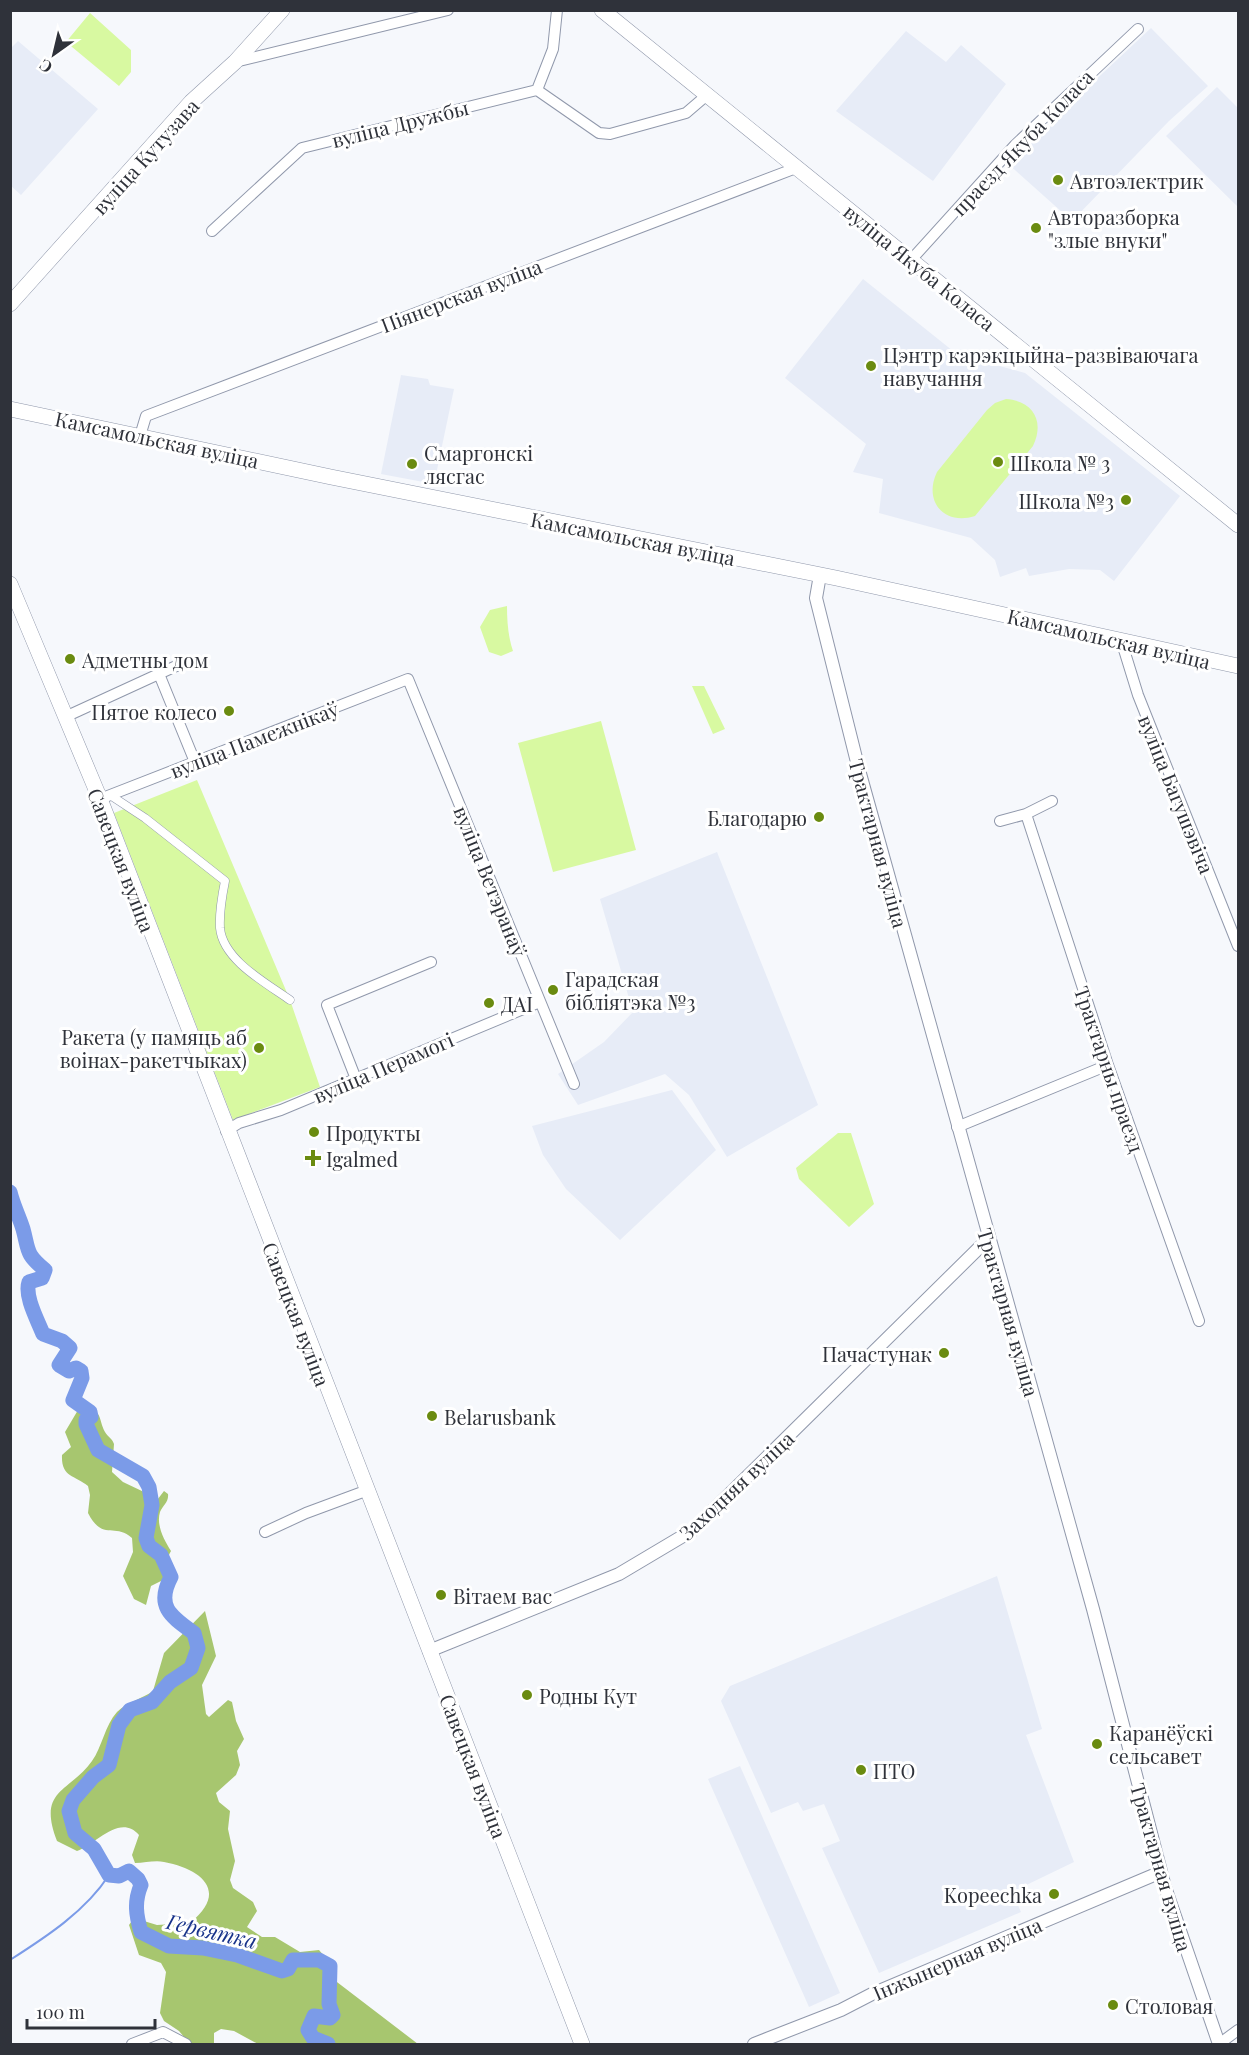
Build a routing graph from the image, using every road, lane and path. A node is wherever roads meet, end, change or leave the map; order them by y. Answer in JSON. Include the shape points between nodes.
{"nodes":[{"id":1,"x":282,"y":10,"type":"edge"},
{"id":2,"x":448,"y":10,"type":"edge"},
{"id":3,"x":557,"y":10,"type":"edge"},
{"id":4,"x":602,"y":10,"type":"edge"},
{"id":5,"x":1138,"y":29,"type":"dead end"},
{"id":6,"x":235,"y":62,"type":"junction"},
{"id":7,"x":537,"y":90,"type":"junction"},
{"id":8,"x":706,"y":95,"type":"junction"},
{"id":9,"x":796,"y":168,"type":"junction"},
{"id":10,"x":212,"y":231,"type":"dead end"},
{"id":11,"x":911,"y":260,"type":"junction"},
{"id":12,"x":10,"y":304,"type":"edge"},
{"id":13,"x":10,"y":402,"type":"edge"},
{"id":14,"x":10,"y":409,"type":"edge"},
{"id":15,"x":27,"y":411,"type":"junction"},
{"id":16,"x":140,"y":436,"type":"junction"},
{"id":17,"x":1239,"y":525,"type":"edge"},
{"id":18,"x":820,"y":575,"type":"junction"},
{"id":19,"x":10,"y":584,"type":"edge"},
{"id":20,"x":1121,"y":640,"type":"junction"},
{"id":21,"x":187,"y":661,"type":"dead end"},
{"id":22,"x":1239,"y":666,"type":"edge"},
{"id":23,"x":159,"y":674,"type":"junction"},
{"id":24,"x":408,"y":679,"type":"joint"},
{"id":25,"x":65,"y":717,"type":"junction"},
{"id":26,"x":195,"y":762,"type":"junction"},
{"id":27,"x":105,"y":797,"type":"junction"},
{"id":28,"x":1052,"y":801,"type":"dead end"},
{"id":29,"x":1026,"y":814,"type":"junction"},
{"id":30,"x":1000,"y":821,"type":"dead end"},
{"id":31,"x":1239,"y":946,"type":"edge"},
{"id":32,"x":431,"y":962,"type":"dead end"},
{"id":33,"x":290,"y":1000,"type":"dead end"},
{"id":34,"x":540,"y":1002,"type":"junction"},
{"id":35,"x":1108,"y":1065,"type":"junction"},
{"id":36,"x":356,"y":1079,"type":"junction"},
{"id":37,"x":574,"y":1084,"type":"dead end"},
{"id":38,"x":957,"y":1127,"type":"junction"},
{"id":39,"x":226,"y":1131,"type":"junction"},
{"id":40,"x":988,"y":1239,"type":"junction"},
{"id":41,"x":1199,"y":1321,"type":"dead end"},
{"id":42,"x":368,"y":1490,"type":"junction"},
{"id":43,"x":265,"y":1532,"type":"dead end"},
{"id":44,"x":429,"y":1651,"type":"junction"},
{"id":45,"x":1161,"y":1872,"type":"junction"},
{"id":46,"x":1239,"y":2030,"type":"edge"},
{"id":47,"x":132,"y":2044,"type":"edge"},
{"id":48,"x":186,"y":2044,"type":"edge"},
{"id":49,"x":582,"y":2044,"type":"edge"},
{"id":50,"x":754,"y":2044,"type":"edge"},
{"id":51,"x":1219,"y":2044,"type":"edge"}],
"edges":[{"from":1,"to":6,"type":"main road","name":"вуліца Кутузава"},
{"from":2,"to":6,"type":"street"},
{"from":3,"to":7,"type":"street","via":[[553,48]]},
{"from":4,"to":8,"type":"main road","name":"вуліца Якуба Коласа"},
{"from":5,"to":11,"type":"street","name":"праезд Якуба Коласа","via":[[1016,145]]},
{"from":6,"to":12,"type":"main road","name":"вуліца Кутузава","via":[[191,102]]},
{"from":7,"to":8,"type":"street","via":[[599,133],[610,134],[686,113]]},
{"from":7,"to":10,"type":"street","name":"вуліца Дружбы","via":[[302,147]]},
{"from":8,"to":9,"type":"main road","name":"вуліца Якуба Коласа"},
{"from":9,"to":11,"type":"main road","name":"вуліца Якуба Коласа"},
{"from":9,"to":16,"type":"street","name":"Піянерская вуліца","via":[[146,416]]},
{"from":11,"to":17,"type":"main road","name":"вуліца Якуба Коласа"},
{"from":13,"to":15,"type":"main road","name":"Камсамольская вуліца"},
{"from":14,"to":15,"type":"main road","name":"Камсамольская вуліца"},
{"from":15,"to":16,"type":"main road","name":"Камсамольская вуліца"},
{"from":16,"to":18,"type":"main road","name":"Камсамольская вуліца"},
{"from":18,"to":20,"type":"main road","name":"Камсамольская вуліца"},
{"from":18,"to":38,"type":"street","name":"Трактарная вуліца","via":[[816,598]]},
{"from":19,"to":25,"type":"main road","name":"Савецкая вуліца"},
{"from":20,"to":22,"type":"main road","name":"Камсамольская вуліца"},
{"from":20,"to":31,"type":"street","name":"вуліца Багушэвіча","via":[[1138,695]]},
{"from":21,"to":23,"type":"street"},
{"from":23,"to":25,"type":"street"},
{"from":23,"to":26,"type":"street"},
{"from":24,"to":26,"type":"street","name":"вуліца Памежнікаў"},
{"from":24,"to":34,"type":"street","name":"вуліца Ветэранаў"},
{"from":25,"to":27,"type":"main road","name":"Савецкая вуліца"},
{"from":26,"to":27,"type":"street","name":"вуліца Памежнікаў"},
{"from":27,"to":33,"type":"street","via":[[145,818],[225,881],[220,929],[227,948],[256,976]]},
{"from":27,"to":39,"type":"main road","name":"Савецкая вуліца"},
{"from":28,"to":29,"type":"street"},
{"from":29,"to":30,"type":"street"},
{"from":29,"to":35,"type":"street","name":"Трактарны праезд"},
{"from":32,"to":36,"type":"street","via":[[327,1005]]},
{"from":34,"to":36,"type":"street","name":"вуліца Перамогі"},
{"from":34,"to":37,"type":"street","name":"вуліца Ветэранаў"},
{"from":35,"to":38,"type":"street"},
{"from":35,"to":41,"type":"street","name":"Трактарны праезд"},
{"from":36,"to":39,"type":"street","name":"вуліца Перамогі"},
{"from":38,"to":40,"type":"street","name":"Трактарная вуліца"},
{"from":39,"to":42,"type":"main road","name":"Савецкая вуліца"},
{"from":40,"to":44,"type":"street","name":"Заходняя вуліца","via":[[693,1530],[619,1574]]},
{"from":40,"to":45,"type":"street","name":"Трактарная вуліца","via":[[1093,1609]]},
{"from":42,"to":43,"type":"street"},
{"from":42,"to":44,"type":"main road","name":"Савецкая вуліца"},
{"from":44,"to":49,"type":"main road","name":"Савецкая вуліца"},
{"from":45,"to":50,"type":"street","name":"Інжынерная вуліца"},
{"from":45,"to":51,"type":"street","name":"Трактарная вуліца"},
{"from":46,"to":51,"type":"street"},
{"from":47,"to":48,"type":"street","via":[[163,2032]]}]}
